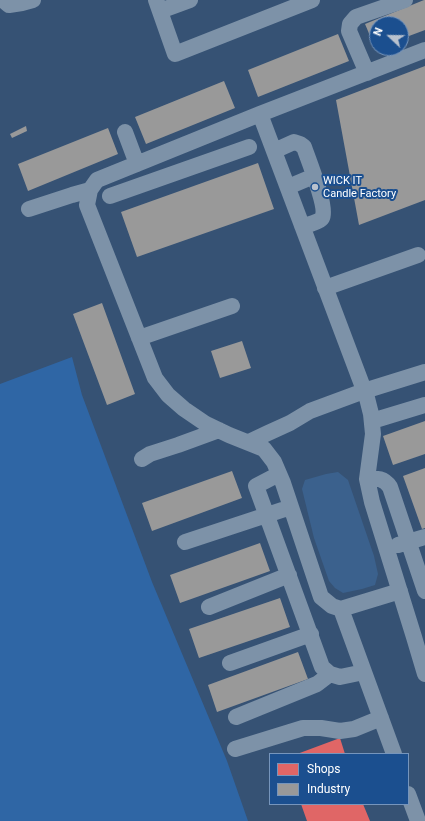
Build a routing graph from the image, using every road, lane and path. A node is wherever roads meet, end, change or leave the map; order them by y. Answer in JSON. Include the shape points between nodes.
{"nodes":[{"id":1,"x":3,"y":0,"type":"edge"},
{"id":2,"x":33,"y":0,"type":"edge"},
{"id":3,"x":190,"y":0,"type":"edge"},
{"id":4,"x":312,"y":0,"type":"edge"},
{"id":5,"x":405,"y":0,"type":"edge"},
{"id":6,"x":158,"y":5,"type":"edge"},
{"id":7,"x":425,"y":50,"type":"edge"},
{"id":8,"x":367,"y":73,"type":"junction"},
{"id":9,"x":260,"y":114,"type":"junction"},
{"id":10,"x":125,"y":132,"type":"dead end"},
{"id":11,"x":199,"y":139,"type":"junction"},
{"id":12,"x":249,"y":147,"type":"dead end"},
{"id":13,"x":274,"y":151,"type":"junction"},
{"id":14,"x":152,"y":157,"type":"junction"},
{"id":15,"x":207,"y":162,"type":"junction"},
{"id":16,"x":137,"y":164,"type":"junction"},
{"id":17,"x":314,"y":176,"type":"junction"},
{"id":18,"x":159,"y":179,"type":"junction"},
{"id":19,"x":288,"y":187,"type":"junction"},
{"id":20,"x":90,"y":190,"type":"junction"},
{"id":21,"x":110,"y":196,"type":"dead end"},
{"id":22,"x":29,"y":209,"type":"dead end"},
{"id":23,"x":302,"y":226,"type":"junction"},
{"id":24,"x":418,"y":255,"type":"dead end"},
{"id":25,"x":325,"y":288,"type":"junction"},
{"id":26,"x":232,"y":306,"type":"dead end"},
{"id":27,"x":139,"y":338,"type":"junction"},
{"id":28,"x":425,"y":372,"type":"edge"},
{"id":29,"x":364,"y":391,"type":"junction"},
{"id":30,"x":425,"y":405,"type":"edge"},
{"id":31,"x":372,"y":421,"type":"junction"},
{"id":32,"x":219,"y":430,"type":"junction"},
{"id":33,"x":249,"y":442,"type":"junction"},
{"id":34,"x":142,"y":458,"type":"dead end"},
{"id":35,"x":279,"y":474,"type":"junction"},
{"id":36,"x":367,"y":479,"type":"junction"},
{"id":37,"x":291,"y":507,"type":"junction"},
{"id":38,"x":267,"y":515,"type":"junction"},
{"id":39,"x":425,"y":537,"type":"edge"},
{"id":40,"x":185,"y":542,"type":"dead end"},
{"id":41,"x":408,"y":542,"type":"junction"},
{"id":42,"x":387,"y":549,"type":"junction"},
{"id":43,"x":308,"y":557,"type":"junction"},
{"id":44,"x":287,"y":570,"type":"junction"},
{"id":45,"x":400,"y":591,"type":"junction"},
{"id":46,"x":425,"y":591,"type":"edge"},
{"id":47,"x":323,"y":598,"type":"junction"},
{"id":48,"x":300,"y":604,"type":"junction"},
{"id":49,"x":209,"y":607,"type":"dead end"},
{"id":50,"x":341,"y":609,"type":"junction"},
{"id":51,"x":311,"y":634,"type":"junction"},
{"id":52,"x":230,"y":663,"type":"dead end"},
{"id":53,"x":364,"y":672,"type":"junction"},
{"id":54,"x":330,"y":674,"type":"junction"},
{"id":55,"x":425,"y":674,"type":"edge"},
{"id":56,"x":236,"y":717,"type":"dead end"},
{"id":57,"x":381,"y":718,"type":"junction"},
{"id":58,"x":235,"y":749,"type":"dead end"},
{"id":59,"x":394,"y":753,"type":"edge"},
{"id":60,"x":409,"y":797,"type":"edge"},
{"id":61,"x":418,"y":821,"type":"edge"}],
"edges":[{"from":1,"to":2,"type":"lane","via":[[9,4]]},
{"from":3,"to":6,"type":"lane"},
{"from":4,"to":6,"type":"lane","via":[[175,54]]},
{"from":5,"to":8,"type":"lane","via":[[356,18],[350,24],[349,31]]},
{"from":7,"to":8,"type":"lane"},
{"from":8,"to":9,"type":"lane"},
{"from":9,"to":11,"type":"lane"},
{"from":9,"to":13,"type":"lane"},
{"from":10,"to":16,"type":"lane"},
{"from":11,"to":14,"type":"lane"},
{"from":11,"to":15,"type":"lane"},
{"from":12,"to":15,"type":"lane"},
{"from":13,"to":17,"type":"lane","via":[[294,142],[300,144],[304,147]]},
{"from":13,"to":19,"type":"lane"},
{"from":14,"to":16,"type":"lane"},
{"from":14,"to":18,"type":"lane"},
{"from":15,"to":18,"type":"lane"},
{"from":16,"to":20,"type":"lane","via":[[97,180]]},
{"from":17,"to":19,"type":"lane"},
{"from":17,"to":23,"type":"lane","via":[[322,201],[322,218]]},
{"from":18,"to":21,"type":"lane"},
{"from":19,"to":23,"type":"lane"},
{"from":20,"to":22,"type":"lane"},
{"from":20,"to":27,"type":"lane","via":[[87,205]]},
{"from":23,"to":25,"type":"lane"},
{"from":24,"to":25,"type":"lane"},
{"from":25,"to":29,"type":"lane"},
{"from":26,"to":27,"type":"lane"},
{"from":27,"to":32,"type":"lane","via":[[155,378],[168,395],[184,409]]},
{"from":28,"to":29,"type":"lane"},
{"from":29,"to":31,"type":"lane"},
{"from":29,"to":33,"type":"lane","via":[[310,410],[290,423]]},
{"from":30,"to":31,"type":"lane"},
{"from":31,"to":36,"type":"lane","via":[[373,434]]},
{"from":32,"to":33,"type":"lane"},
{"from":32,"to":34,"type":"lane"},
{"from":33,"to":35,"type":"lane","via":[[264,449]]},
{"from":35,"to":37,"type":"lane"},
{"from":35,"to":38,"type":"lane","via":[[256,486]]},
{"from":36,"to":41,"type":"lane","via":[[378,478],[387,482]]},
{"from":36,"to":42,"type":"lane"},
{"from":37,"to":38,"type":"lane"},
{"from":37,"to":43,"type":"lane"},
{"from":38,"to":40,"type":"lane"},
{"from":38,"to":44,"type":"lane"},
{"from":39,"to":41,"type":"lane"},
{"from":41,"to":42,"type":"lane"},
{"from":41,"to":46,"type":"lane"},
{"from":42,"to":45,"type":"lane"},
{"from":43,"to":44,"type":"lane"},
{"from":43,"to":47,"type":"lane"},
{"from":44,"to":48,"type":"lane"},
{"from":44,"to":49,"type":"lane"},
{"from":45,"to":50,"type":"lane"},
{"from":45,"to":55,"type":"lane"},
{"from":47,"to":48,"type":"lane"},
{"from":47,"to":50,"type":"lane","via":[[332,606]]},
{"from":48,"to":51,"type":"lane"},
{"from":50,"to":53,"type":"lane"},
{"from":51,"to":52,"type":"lane"},
{"from":51,"to":54,"type":"lane","via":[[322,666]]},
{"from":53,"to":54,"type":"lane","via":[[340,677]]},
{"from":53,"to":57,"type":"lane"},
{"from":54,"to":56,"type":"lane","via":[[317,684]]},
{"from":57,"to":58,"type":"lane","via":[[354,729],[340,731],[303,728]]},
{"from":57,"to":59,"type":"lane"},
{"from":60,"to":61,"type":"lane"}]}
